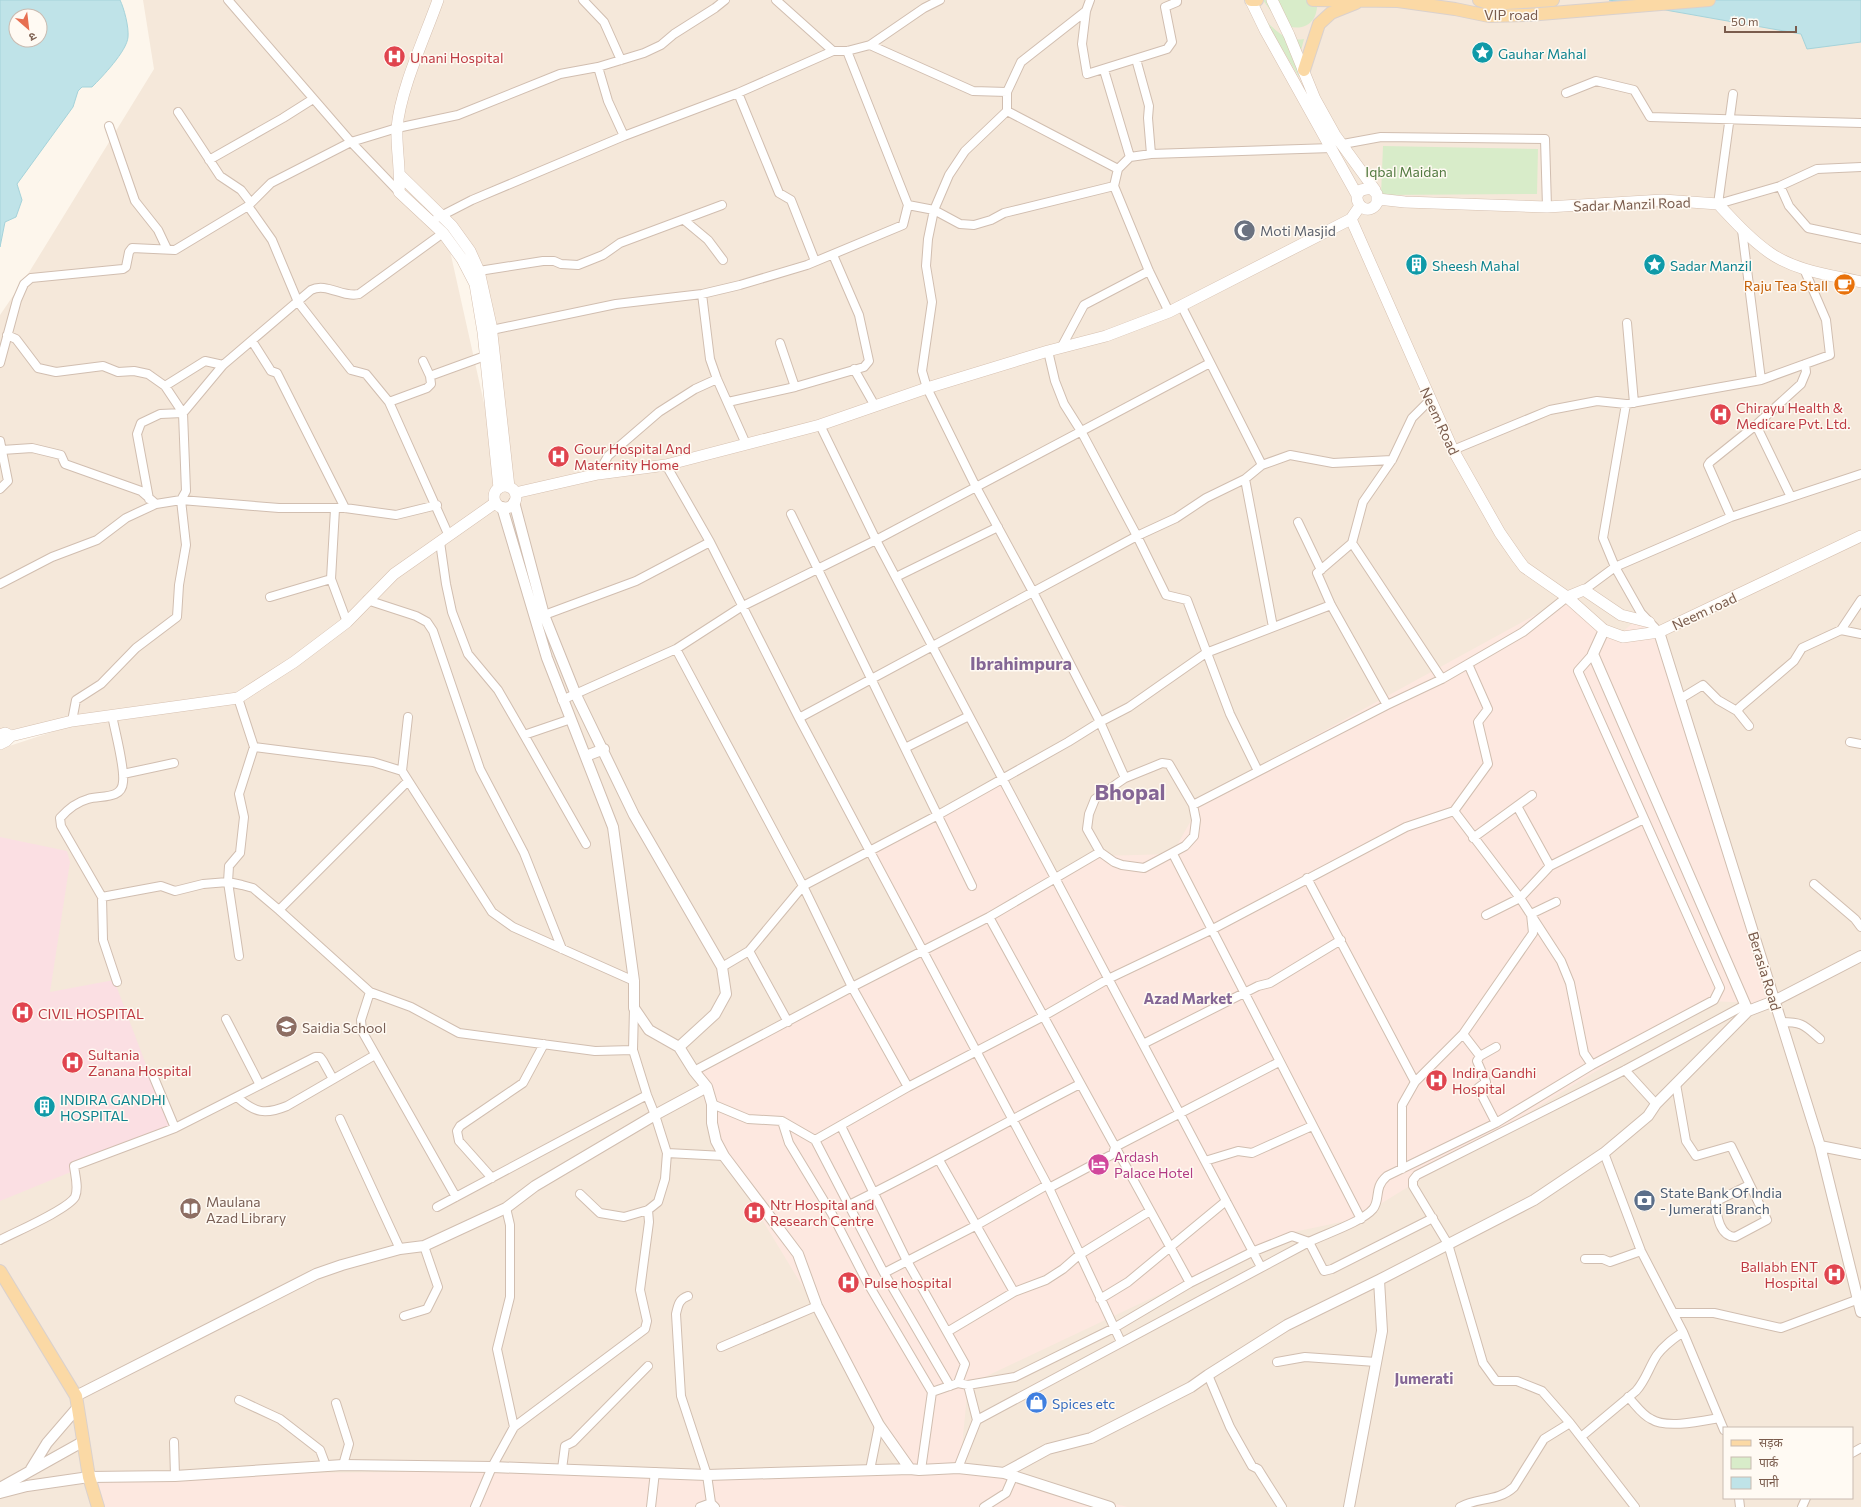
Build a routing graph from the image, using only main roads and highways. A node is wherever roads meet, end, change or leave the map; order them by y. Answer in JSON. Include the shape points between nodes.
{"nodes":[{"id":1,"x":438,"y":0,"type":"edge"},
{"id":2,"x":1251,"y":0,"type":"edge"},
{"id":3,"x":1258,"y":0,"type":"edge"},
{"id":4,"x":1272,"y":0,"type":"edge"},
{"id":5,"x":1313,"y":0,"type":"edge"},
{"id":6,"x":1479,"y":0,"type":"edge"},
{"id":7,"x":1553,"y":0,"type":"edge"},
{"id":8,"x":1708,"y":0,"type":"edge"},
{"id":9,"x":1360,"y":1,"type":"edge"},
{"id":10,"x":1304,"y":70,"type":"junction"},
{"id":11,"x":1337,"y":146,"type":"junction"},
{"id":12,"x":401,"y":176,"type":"junction"},
{"id":13,"x":1376,"y":194,"type":"junction"},
{"id":14,"x":1357,"y":195,"type":"junction"},
{"id":15,"x":1360,"y":206,"type":"junction"},
{"id":16,"x":436,"y":219,"type":"junction"},
{"id":17,"x":1351,"y":219,"type":"junction"},
{"id":18,"x":1861,"y":282,"type":"edge"},
{"id":19,"x":487,"y":331,"type":"junction"},
{"id":20,"x":509,"y":492,"type":"junction"},
{"id":21,"x":499,"y":505,"type":"junction"},
{"id":22,"x":1861,"y":536,"type":"edge"},
{"id":23,"x":1567,"y":597,"type":"junction"},
{"id":24,"x":1649,"y":622,"type":"road end"},
{"id":25,"x":0,"y":734,"type":"edge"},
{"id":26,"x":11,"y":736,"type":"junction"},
{"id":27,"x":0,"y":744,"type":"edge"},
{"id":28,"x":1,"y":1275,"type":"edge"},
{"id":29,"x":98,"y":1507,"type":"edge"}],
"edges":[{"from":1,"to":12,"type":"main road","via":[[405,89],[397,128]]},
{"from":2,"to":3,"type":"main road"},
{"from":2,"to":11,"type":"main road","via":[[1265,30]]},
{"from":4,"to":10,"type":"main road"},
{"from":5,"to":9,"type":"main road","name":"VIP road"},
{"from":6,"to":7,"type":"main road","name":"VIP road","via":[[1491,4]]},
{"from":8,"to":9,"type":"main road","name":"VIP road","via":[[1489,16],[1398,1]]},
{"from":9,"to":10,"type":"main road","via":[[1331,13],[1319,24]]},
{"from":10,"to":11,"type":"main road","via":[[1315,99],[1335,135]]},
{"from":11,"to":13,"type":"main road"},
{"from":11,"to":14,"type":"main road"},
{"from":12,"to":16,"type":"main road"},
{"from":12,"to":16,"type":"main road","via":[[399,192]]},
{"from":13,"to":14,"type":"main road","via":[[1366,188]]},
{"from":13,"to":15,"type":"main road","via":[[1375,206],[1367,209]]},
{"from":13,"to":18,"type":"main road","name":"Sadar Manzil Road","via":[[1405,202],[1547,207],[1663,200],[1718,204],[1742,230],[1771,253],[1804,269]]},
{"from":14,"to":15,"type":"main road"},
{"from":15,"to":17,"type":"main road"},
{"from":16,"to":19,"type":"main road","via":[[475,284]]},
{"from":16,"to":19,"type":"main road","via":[[452,226],[470,252],[479,271]]},
{"from":17,"to":20,"type":"main road","via":[[1169,312],[1106,336],[927,388],[820,425],[666,465],[598,474]]},
{"from":17,"to":23,"type":"main road","name":"Neem Road","via":[[1453,450],[1500,533],[1524,567]]},
{"from":19,"to":20,"type":"main road"},
{"from":19,"to":20,"type":"main road","via":[[485,356]]},
{"from":20,"to":21,"type":"main road","via":[[510,506]]},
{"from":20,"to":21,"type":"main road","via":[[495,493]]},
{"from":21,"to":26,"type":"main road","via":[[394,574],[347,622],[294,662],[238,698],[72,721]]},
{"from":22,"to":23,"type":"main road","name":"Neem road","via":[[1659,632],[1623,637],[1604,630]]},
{"from":23,"to":24,"type":"main road","via":[[1584,590],[1621,615]]},
{"from":25,"to":26,"type":"main road"},
{"from":26,"to":27,"type":"main road"},
{"from":28,"to":29,"type":"main road","via":[[77,1402],[89,1477]]}]}
